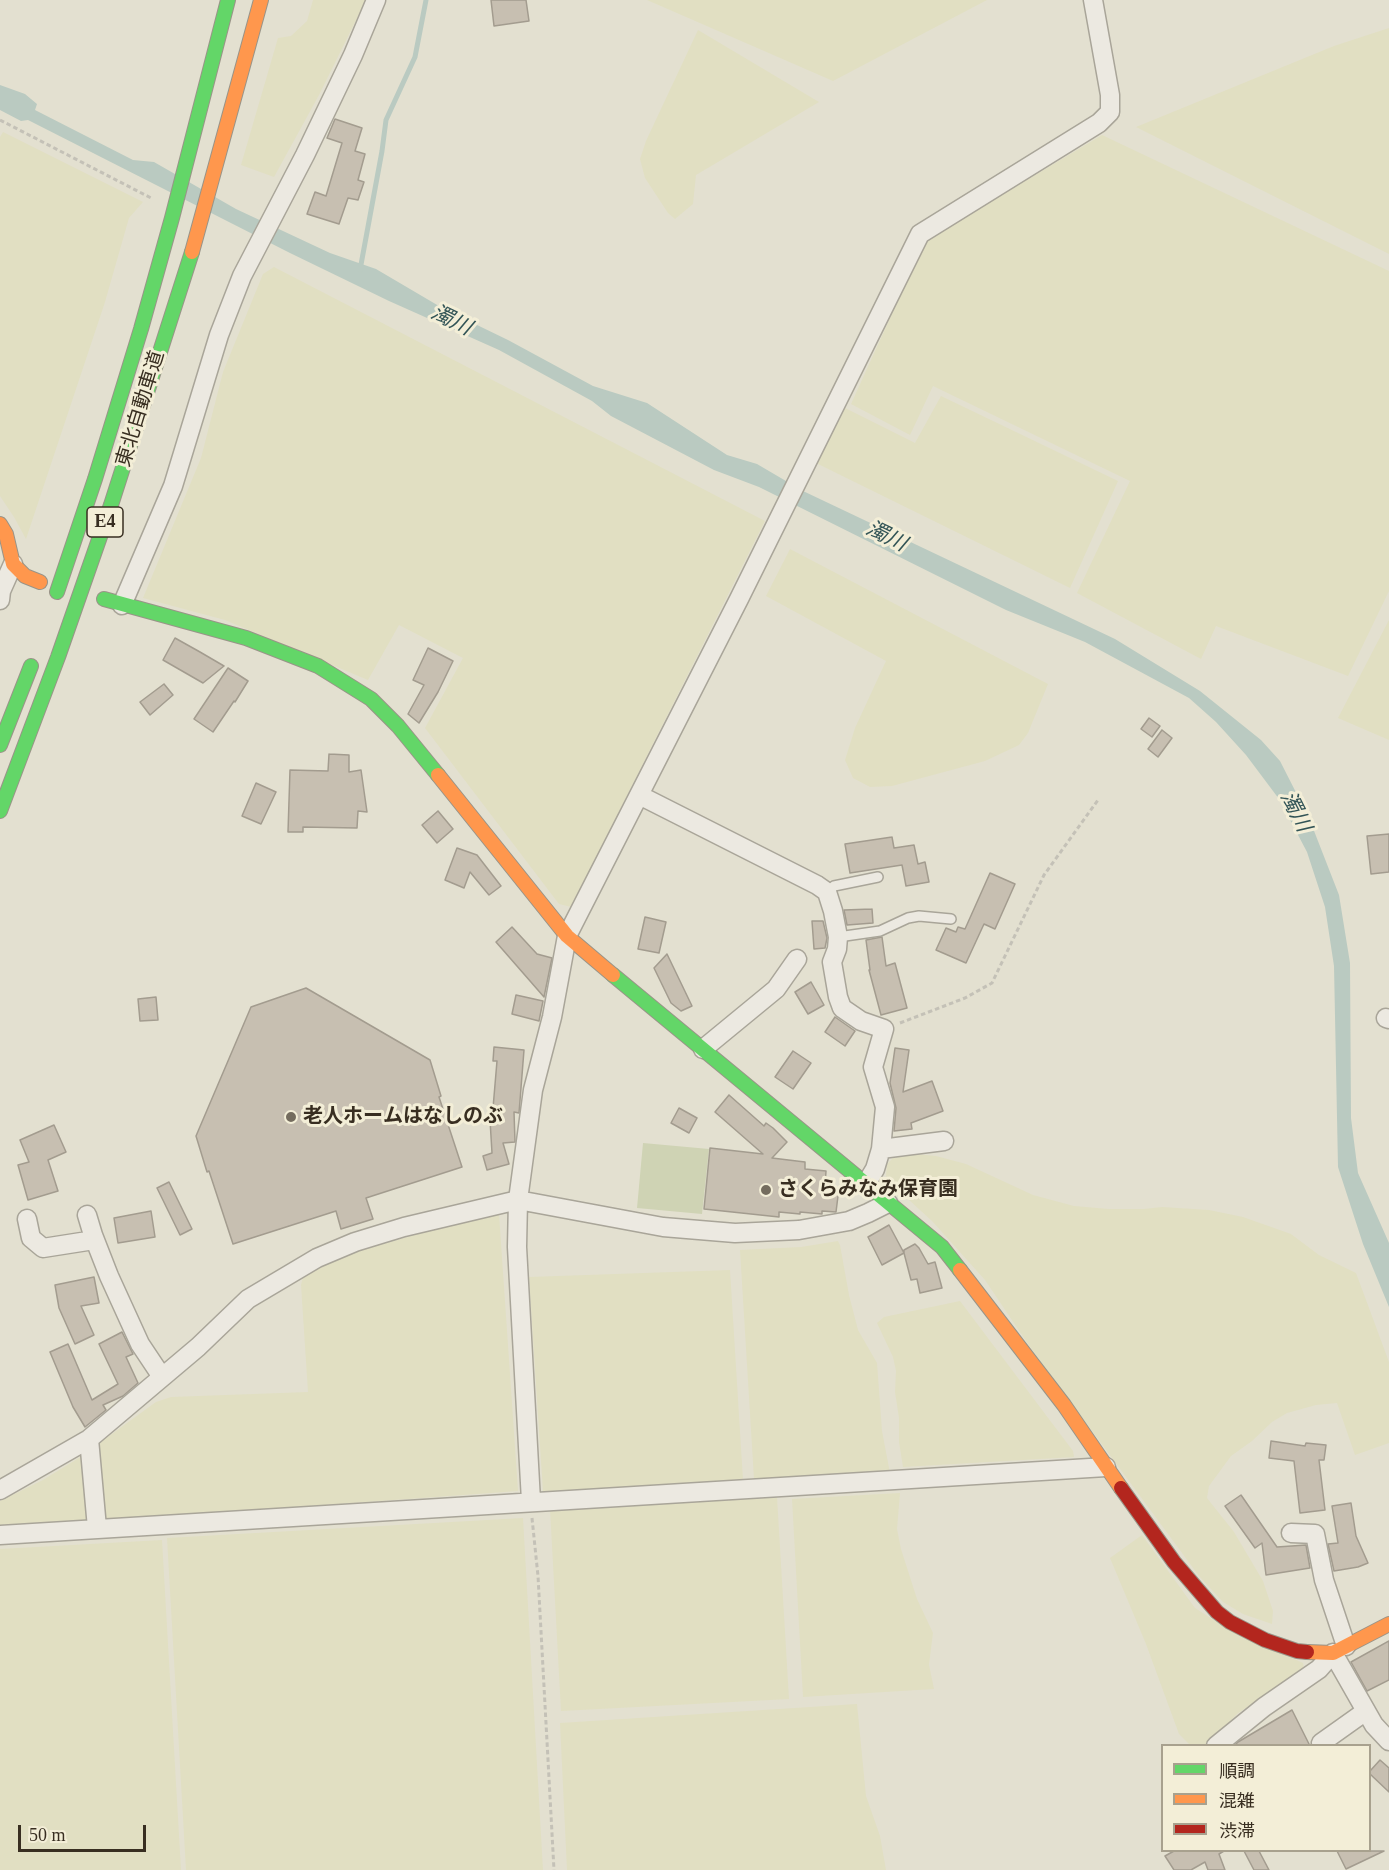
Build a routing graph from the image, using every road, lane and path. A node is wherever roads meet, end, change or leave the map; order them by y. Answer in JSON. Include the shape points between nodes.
{"nodes":[{"id":1,"x":261,"y":0,"type":"edge"},
{"id":2,"x":376,"y":0,"type":"edge"},
{"id":3,"x":1093,"y":0,"type":"edge"},
{"id":4,"x":228,"y":2,"type":"edge"},
{"id":5,"x":0,"y":120,"type":"edge"},
{"id":6,"x":159,"y":203,"type":"dead end"},
{"id":7,"x":0,"y":524,"type":"edge"},
{"id":8,"x":13,"y":564,"type":"junction"},
{"id":9,"x":40,"y":582,"type":"dead end"},
{"id":10,"x":0,"y":600,"type":"edge"},
{"id":11,"x":54,"y":601,"type":"dead end"},
{"id":12,"x":113,"y":602,"type":"joint"},
{"id":13,"x":34,"y":657,"type":"dead end"},
{"id":14,"x":0,"y":745,"type":"edge"},
{"id":15,"x":639,"y":795,"type":"junction"},
{"id":16,"x":1098,"y":800,"type":"dead end"},
{"id":17,"x":0,"y":811,"type":"edge"},
{"id":18,"x":878,"y":878,"type":"dead end"},
{"id":19,"x":827,"y":892,"type":"junction"},
{"id":20,"x":951,"y":919,"type":"dead end"},
{"id":21,"x":567,"y":936,"type":"junction"},
{"id":22,"x":838,"y":937,"type":"junction"},
{"id":23,"x":797,"y":959,"type":"dead end"},
{"id":24,"x":884,"y":1029,"type":"junction"},
{"id":25,"x":703,"y":1049,"type":"junction"},
{"id":26,"x":944,"y":1141,"type":"dead end"},
{"id":27,"x":881,"y":1149,"type":"junction"},
{"id":28,"x":866,"y":1184,"type":"junction"},
{"id":29,"x":518,"y":1200,"type":"junction"},
{"id":30,"x":888,"y":1203,"type":"junction"},
{"id":31,"x":87,"y":1215,"type":"dead end"},
{"id":32,"x":27,"y":1219,"type":"dead end"},
{"id":33,"x":94,"y":1240,"type":"junction"},
{"id":34,"x":162,"y":1377,"type":"junction"},
{"id":35,"x":89,"y":1439,"type":"junction"},
{"id":36,"x":1106,"y":1467,"type":"junction"},
{"id":37,"x":0,"y":1490,"type":"edge"},
{"id":38,"x":531,"y":1501,"type":"junction"},
{"id":39,"x":98,"y":1528,"type":"junction"},
{"id":40,"x":1291,"y":1533,"type":"dead end"},
{"id":41,"x":0,"y":1535,"type":"edge"},
{"id":42,"x":1389,"y":1624,"type":"edge"},
{"id":43,"x":1340,"y":1649,"type":"junction"},
{"id":44,"x":1366,"y":1711,"type":"junction"},
{"id":45,"x":1235,"y":1739,"type":"edge"},
{"id":46,"x":1389,"y":1741,"type":"edge"},
{"id":47,"x":1321,"y":1743,"type":"dead end"},
{"id":48,"x":554,"y":1870,"type":"edge"}],
"edges":[{"from":1,"to":17,"type":"main road","name":"東北自動車道","number":"E4","via":[[199,229],[111,505]]},
{"from":2,"to":12,"type":"street","via":[[305,156],[242,276],[219,335],[173,486]]},
{"from":3,"to":15,"type":"street","via":[[1110,112],[1099,123],[920,234]]},
{"from":4,"to":11,"type":"main road","name":"東北自動車道","number":"E4","via":[[135,350]]},
{"from":5,"to":6,"type":"path"},
{"from":7,"to":8,"type":"main road"},
{"from":8,"to":9,"type":"main road","via":[[25,576]]},
{"from":8,"to":10,"type":"street"},
{"from":12,"to":21,"type":"main road","via":[[246,638],[318,666],[371,699],[398,726]]},
{"from":13,"to":14,"type":"main road"},
{"from":15,"to":19,"type":"street"},
{"from":15,"to":21,"type":"street"},
{"from":16,"to":24,"type":"path","via":[[1044,875],[992,983],[966,998]]},
{"from":18,"to":19,"type":"lane","via":[[834,886]]},
{"from":19,"to":22,"type":"street"},
{"from":20,"to":22,"type":"lane","via":[[919,916],[880,931]]},
{"from":21,"to":25,"type":"main road"},
{"from":21,"to":29,"type":"street","via":[[533,1090]]},
{"from":22,"to":24,"type":"street","via":[[832,963],[842,1008],[861,1021]]},
{"from":23,"to":25,"type":"street","via":[[776,989]]},
{"from":24,"to":27,"type":"street","via":[[873,1067],[885,1107]]},
{"from":25,"to":28,"type":"main road"},
{"from":26,"to":27,"type":"street"},
{"from":27,"to":28,"type":"street"},
{"from":28,"to":30,"type":"main road"},
{"from":29,"to":30,"type":"street","via":[[663,1227],[735,1233],[799,1230],[849,1221]]},
{"from":29,"to":34,"type":"street","via":[[404,1227],[317,1258],[248,1299]]},
{"from":29,"to":38,"type":"street","via":[[517,1247]]},
{"from":30,"to":36,"type":"main road","via":[[942,1247],[961,1270]]},
{"from":31,"to":33,"type":"street"},
{"from":32,"to":33,"type":"street","via":[[31,1238],[43,1248]]},
{"from":33,"to":34,"type":"street","via":[[140,1344]]},
{"from":34,"to":35,"type":"street"},
{"from":35,"to":37,"type":"street"},
{"from":35,"to":39,"type":"street"},
{"from":36,"to":38,"type":"street"},
{"from":36,"to":43,"type":"main road","via":[[1174,1562],[1217,1612],[1265,1640],[1296,1651]]},
{"from":38,"to":39,"type":"street"},
{"from":38,"to":48,"type":"path"},
{"from":39,"to":41,"type":"street"},
{"from":40,"to":43,"type":"street","via":[[1315,1534]]},
{"from":42,"to":43,"type":"main road"},
{"from":43,"to":44,"type":"street"},
{"from":43,"to":45,"type":"street"},
{"from":44,"to":46,"type":"street"},
{"from":44,"to":47,"type":"street"}]}
